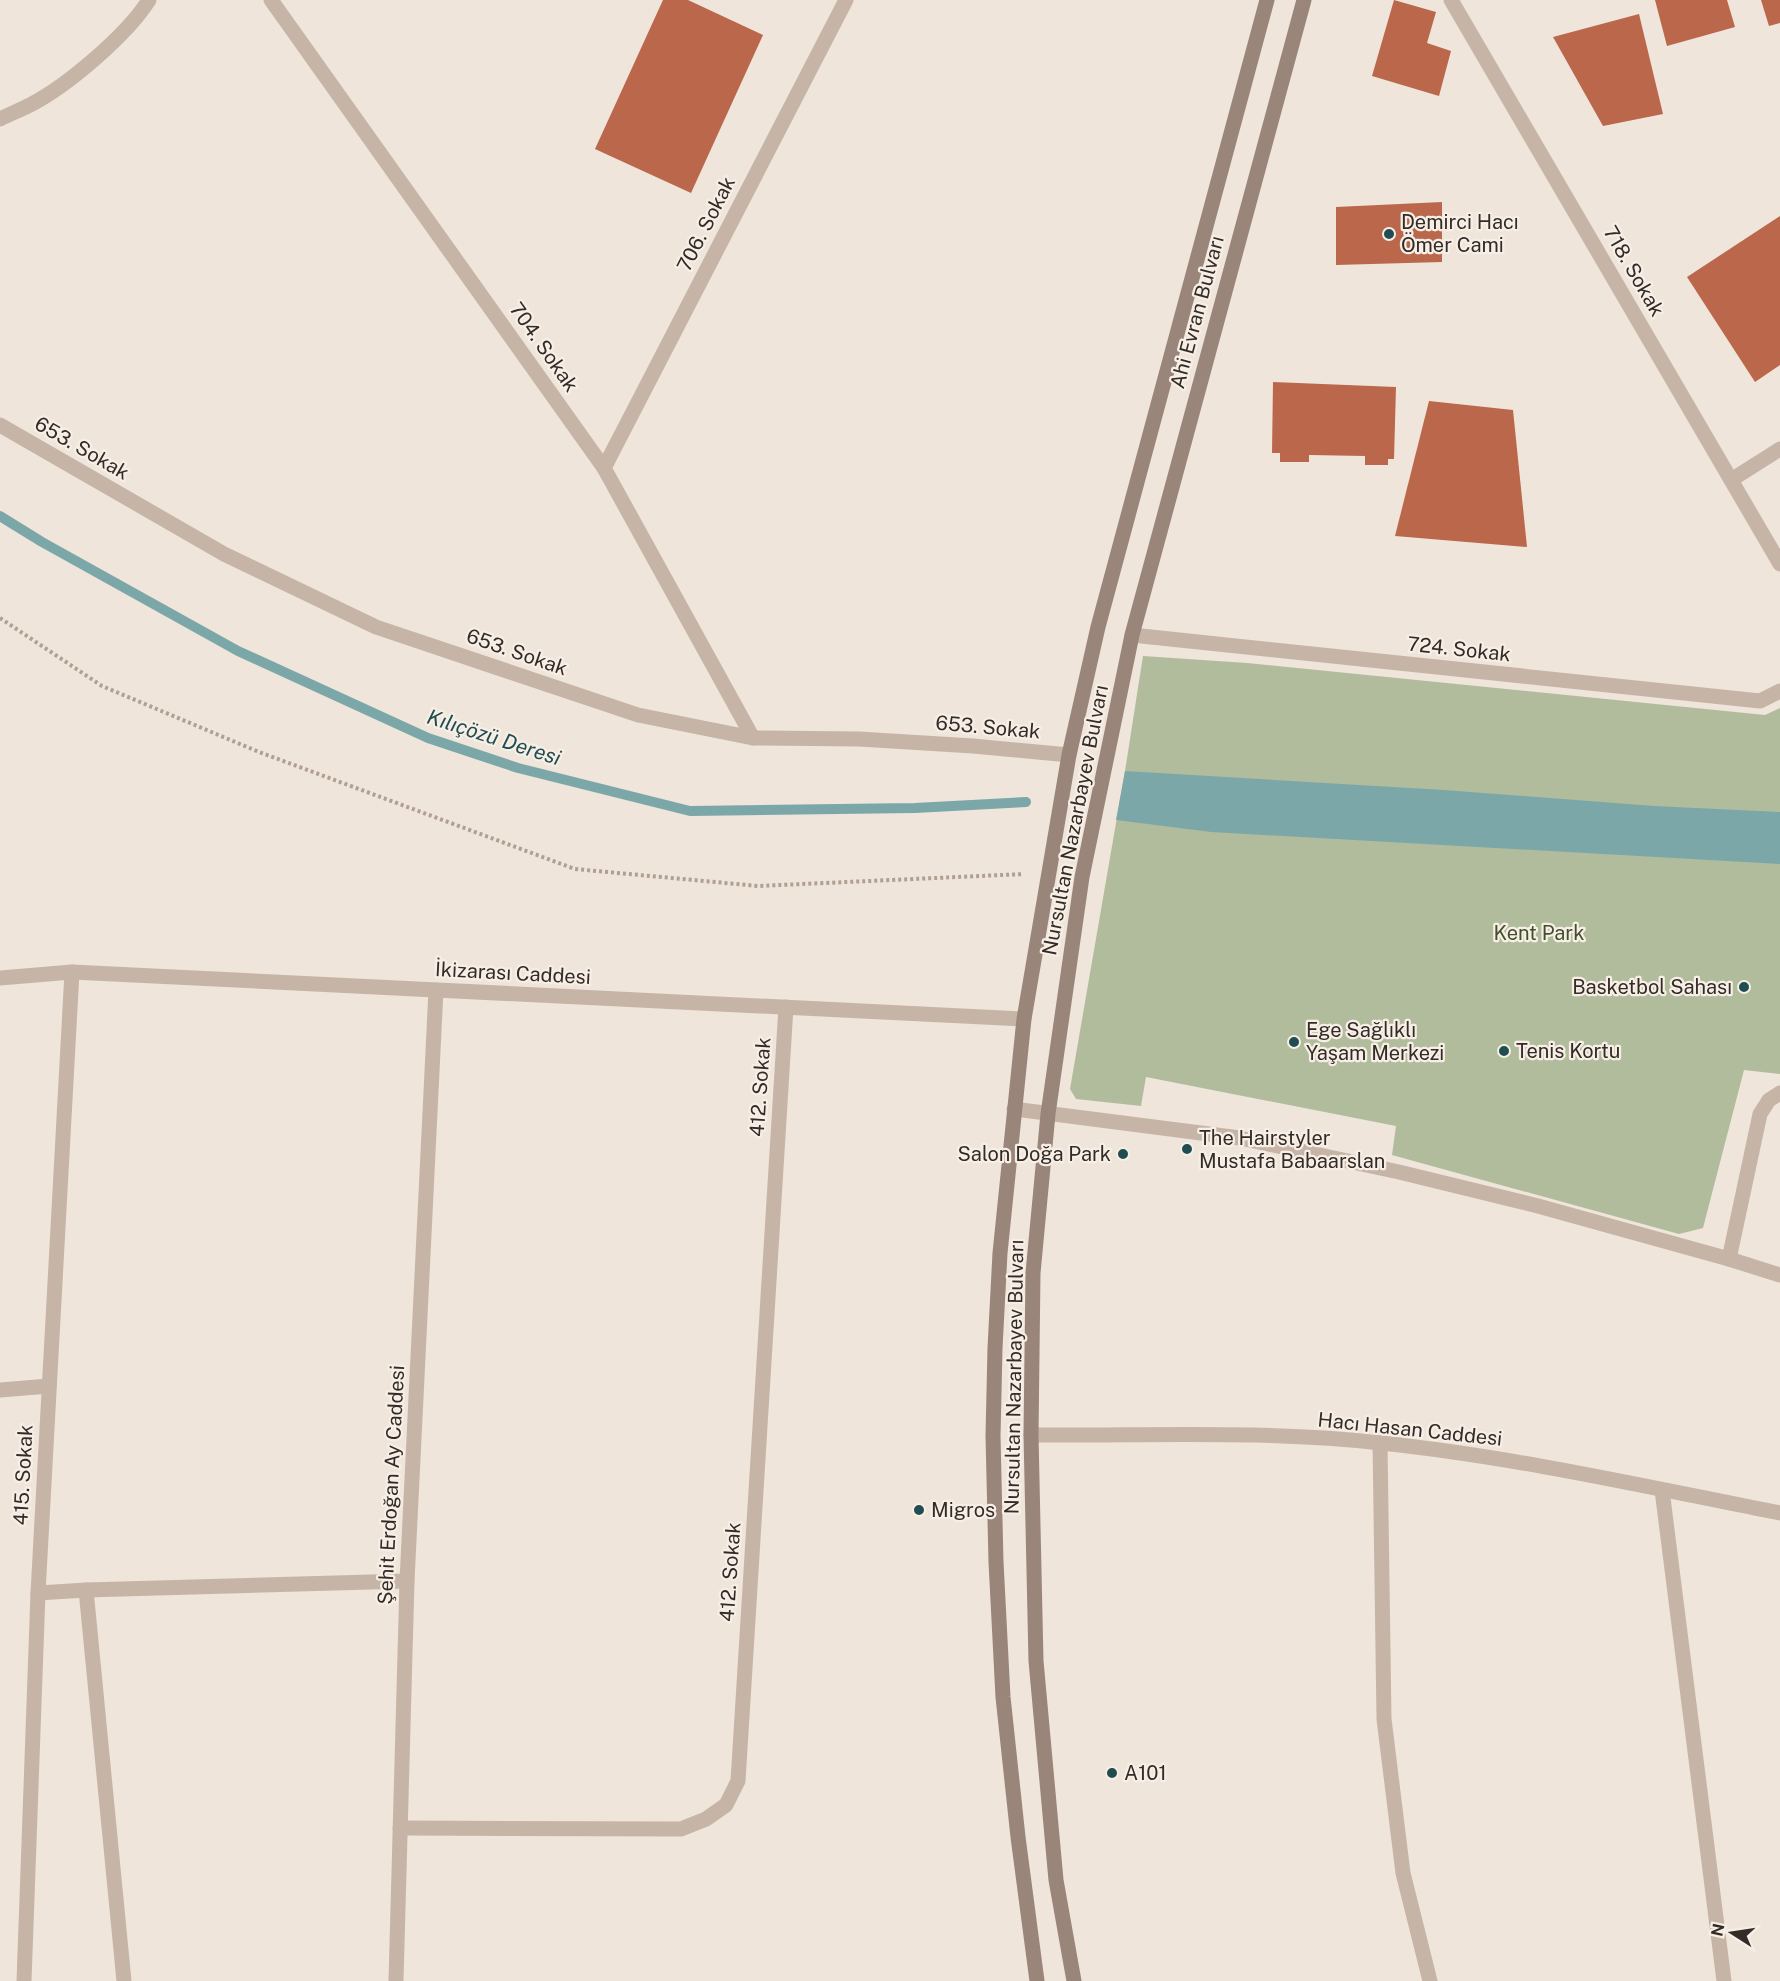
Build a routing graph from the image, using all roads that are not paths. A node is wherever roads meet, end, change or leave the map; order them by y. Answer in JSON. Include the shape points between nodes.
{"nodes":[{"id":1,"x":149,"y":0,"type":"edge"},
{"id":2,"x":271,"y":0,"type":"edge"},
{"id":3,"x":846,"y":0,"type":"edge"},
{"id":4,"x":1267,"y":0,"type":"edge"},
{"id":5,"x":1304,"y":0,"type":"edge"},
{"id":6,"x":1451,"y":0,"type":"edge"},
{"id":7,"x":0,"y":119,"type":"edge"},
{"id":8,"x":0,"y":425,"type":"edge"},
{"id":9,"x":1780,"y":449,"type":"edge"},
{"id":10,"x":604,"y":468,"type":"junction"},
{"id":11,"x":1731,"y":480,"type":"junction"},
{"id":12,"x":1780,"y":564,"type":"edge"},
{"id":13,"x":1098,"y":627,"type":"joint"},
{"id":14,"x":1132,"y":635,"type":"junction"},
{"id":15,"x":1780,"y":691,"type":"edge"},
{"id":16,"x":753,"y":738,"type":"junction"},
{"id":17,"x":1069,"y":755,"type":"junction"},
{"id":18,"x":72,"y":972,"type":"junction"},
{"id":19,"x":0,"y":978,"type":"edge"},
{"id":20,"x":436,"y":990,"type":"junction"},
{"id":21,"x":786,"y":1007,"type":"junction"},
{"id":22,"x":1023,"y":1019,"type":"junction"},
{"id":23,"x":1780,"y":1093,"type":"edge"},
{"id":24,"x":1014,"y":1108,"type":"junction"},
{"id":25,"x":1048,"y":1114,"type":"junction"},
{"id":26,"x":1730,"y":1259,"type":"junction"},
{"id":27,"x":1780,"y":1275,"type":"edge"},
{"id":28,"x":49,"y":1386,"type":"junction"},
{"id":29,"x":0,"y":1390,"type":"edge"},
{"id":30,"x":1031,"y":1435,"type":"junction"},
{"id":31,"x":1380,"y":1443,"type":"junction"},
{"id":32,"x":1662,"y":1490,"type":"junction"},
{"id":33,"x":1780,"y":1513,"type":"edge"},
{"id":34,"x":407,"y":1581,"type":"junction"},
{"id":35,"x":86,"y":1590,"type":"junction"},
{"id":36,"x":38,"y":1593,"type":"junction"},
{"id":37,"x":400,"y":1828,"type":"junction"},
{"id":38,"x":24,"y":1981,"type":"edge"},
{"id":39,"x":124,"y":1981,"type":"edge"},
{"id":40,"x":396,"y":1981,"type":"edge"},
{"id":41,"x":1037,"y":1981,"type":"edge"},
{"id":42,"x":1074,"y":1981,"type":"edge"},
{"id":43,"x":1430,"y":1981,"type":"edge"},
{"id":44,"x":1724,"y":1981,"type":"edge"}],
"edges":[{"from":1,"to":7,"type":"street","via":[[124,33],[69,79],[32,104]]},
{"from":2,"to":10,"type":"street","name":"704. Sokak"},
{"from":3,"to":10,"type":"street","name":"706. Sokak"},
{"from":4,"to":13,"type":"main road","name":"Ahi Evran Bulvarı"},
{"from":5,"to":14,"type":"main road","name":"Ahi Evran Bulvarı"},
{"from":6,"to":11,"type":"street","name":"718. Sokak"},
{"from":8,"to":16,"type":"street","name":"653. Sokak","via":[[224,554],[376,627],[638,715]]},
{"from":9,"to":11,"type":"street"},
{"from":10,"to":16,"type":"street","name":"704. Sokak"},
{"from":11,"to":12,"type":"street","name":"718. Sokak"},
{"from":13,"to":17,"type":"main road","name":"Nursultan Nazarbayev Bulvarı"},
{"from":14,"to":15,"type":"street","name":"724. Sokak","via":[[1760,701]]},
{"from":14,"to":25,"type":"main road","name":"Nursultan Nazarbayev Bulvarı","via":[[1082,877]]},
{"from":16,"to":17,"type":"street","name":"653. Sokak","via":[[859,739]]},
{"from":17,"to":22,"type":"main road","name":"Nursultan Nazarbayev Bulvarı"},
{"from":18,"to":19,"type":"street","name":"İkizarası Caddesi"},
{"from":18,"to":20,"type":"street","name":"İkizarası Caddesi"},
{"from":18,"to":28,"type":"street","name":"415. Sokak"},
{"from":20,"to":21,"type":"street","name":"İkizarası Caddesi"},
{"from":20,"to":34,"type":"street","name":"Şehit Erdoğan Ay Caddesi"},
{"from":21,"to":22,"type":"street","name":"İkizarası Caddesi"},
{"from":21,"to":37,"type":"street","name":"412. Sokak","via":[[738,1781],[726,1805],[681,1829]]},
{"from":22,"to":24,"type":"main road","name":"Nursultan Nazarbayev Bulvarı"},
{"from":23,"to":26,"type":"street","via":[[1769,1100],[1760,1114]]},
{"from":24,"to":25,"type":"street"},
{"from":24,"to":41,"type":"main road","name":"Nursultan Nazarbayev Bulvarı","via":[[995,1348],[996,1562],[1017,1837]]},
{"from":25,"to":26,"type":"street","via":[[1240,1138],[1400,1172]]},
{"from":25,"to":30,"type":"main road","name":"Nursultan Nazarbayev Bulvarı","via":[[1033,1273]]},
{"from":26,"to":27,"type":"street"},
{"from":28,"to":29,"type":"street"},
{"from":28,"to":36,"type":"street","name":"415. Sokak"},
{"from":30,"to":31,"type":"street","name":"Hacı Hasan Caddesi","via":[[1268,1436]]},
{"from":30,"to":42,"type":"main road","name":"Nursultan Nazarbayev Bulvarı","via":[[1036,1661],[1056,1880]]},
{"from":31,"to":32,"type":"street","name":"Hacı Hasan Caddesi","via":[[1501,1460]]},
{"from":31,"to":43,"type":"street","via":[[1384,1719],[1403,1873]]},
{"from":32,"to":33,"type":"street","name":"Hacı Hasan Caddesi"},
{"from":32,"to":44,"type":"street"},
{"from":34,"to":35,"type":"street"},
{"from":34,"to":37,"type":"street","name":"Şehit Erdoğan Ay Caddesi"},
{"from":35,"to":36,"type":"street"},
{"from":35,"to":39,"type":"street"},
{"from":36,"to":38,"type":"street","name":"415. Sokak"},
{"from":37,"to":40,"type":"street","name":"Şehit Erdoğan Ay Caddesi"}]}
